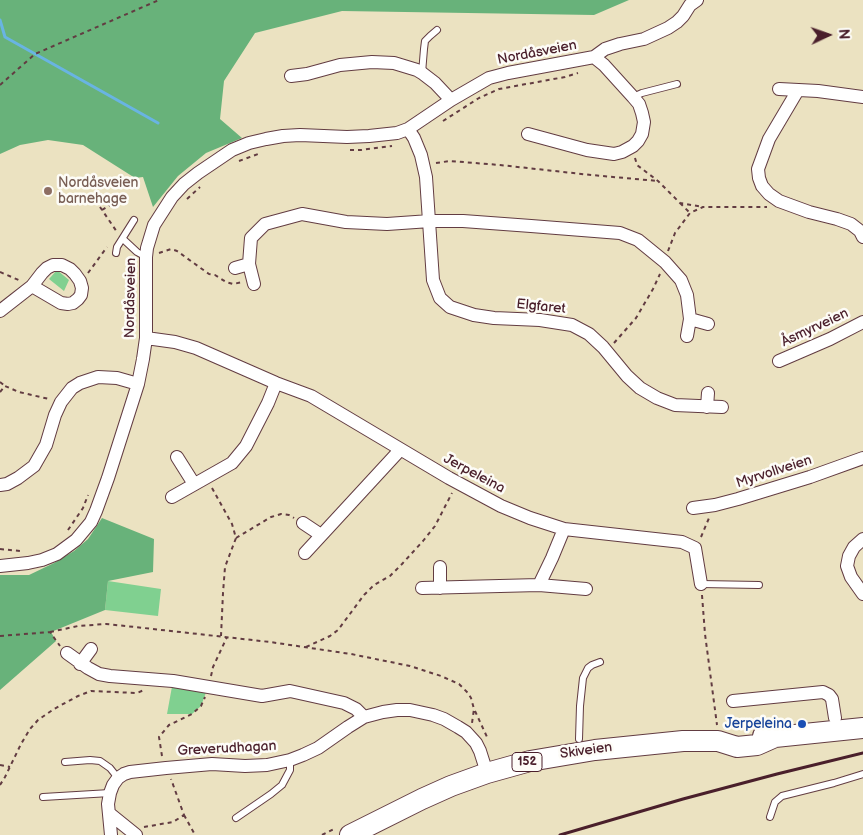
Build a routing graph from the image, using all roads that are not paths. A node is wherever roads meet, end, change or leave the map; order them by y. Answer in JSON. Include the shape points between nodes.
{"nodes":[{"id":1,"x":697,"y":0,"type":"edge"},
{"id":2,"x":437,"y":30,"type":"dead end"},
{"id":3,"x":599,"y":61,"type":"junction"},
{"id":4,"x":422,"y":73,"type":"junction"},
{"id":5,"x":291,"y":76,"type":"dead end"},
{"id":6,"x":677,"y":84,"type":"dead end"},
{"id":7,"x":778,"y":89,"type":"dead end"},
{"id":8,"x":798,"y":90,"type":"junction"},
{"id":9,"x":633,"y":97,"type":"junction"},
{"id":10,"x":863,"y":98,"type":"edge"},
{"id":11,"x":451,"y":100,"type":"junction"},
{"id":12,"x":411,"y":133,"type":"junction"},
{"id":13,"x":528,"y":134,"type":"dead end"},
{"id":14,"x":134,"y":220,"type":"dead end"},
{"id":15,"x":430,"y":221,"type":"junction"},
{"id":16,"x":862,"y":232,"type":"edge"},
{"id":17,"x":122,"y":239,"type":"junction"},
{"id":18,"x":116,"y":253,"type":"dead end"},
{"id":19,"x":154,"y":256,"type":"junction"},
{"id":20,"x":249,"y":264,"type":"junction"},
{"id":21,"x":235,"y":268,"type":"dead end"},
{"id":22,"x":254,"y":284,"type":"road end"},
{"id":23,"x":32,"y":286,"type":"junction"},
{"id":24,"x":0,"y":310,"type":"edge"},
{"id":25,"x":690,"y":319,"type":"junction"},
{"id":26,"x":863,"y":322,"type":"edge"},
{"id":27,"x":708,"y":324,"type":"dead end"},
{"id":28,"x":687,"y":336,"type":"dead end"},
{"id":29,"x":146,"y":338,"type":"junction"},
{"id":30,"x":780,"y":361,"type":"dead end"},
{"id":31,"x":276,"y":383,"type":"junction"},
{"id":32,"x":138,"y":384,"type":"junction"},
{"id":33,"x":708,"y":393,"type":"dead end"},
{"id":34,"x":707,"y":407,"type":"junction"},
{"id":35,"x":722,"y":407,"type":"dead end"},
{"id":36,"x":400,"y":450,"type":"junction"},
{"id":37,"x":177,"y":457,"type":"dead end"},
{"id":38,"x":863,"y":458,"type":"edge"},
{"id":39,"x":194,"y":484,"type":"junction"},
{"id":40,"x":0,"y":485,"type":"edge"},
{"id":41,"x":172,"y":497,"type":"dead end"},
{"id":42,"x":693,"y":508,"type":"dead end"},
{"id":43,"x":303,"y":524,"type":"road end"},
{"id":44,"x":564,"y":529,"type":"junction"},
{"id":45,"x":321,"y":535,"type":"junction"},
{"id":46,"x":863,"y":539,"type":"edge"},
{"id":47,"x":305,"y":553,"type":"dead end"},
{"id":48,"x":0,"y":557,"type":"edge"},
{"id":49,"x":14,"y":564,"type":"junction"},
{"id":50,"x":0,"y":566,"type":"edge"},
{"id":51,"x":440,"y":567,"type":"dead end"},
{"id":52,"x":701,"y":584,"type":"joint"},
{"id":53,"x":539,"y":585,"type":"junction"},
{"id":54,"x":759,"y":585,"type":"dead end"},
{"id":55,"x":422,"y":588,"type":"dead end"},
{"id":56,"x":440,"y":588,"type":"junction"},
{"id":57,"x":586,"y":589,"type":"dead end"},
{"id":58,"x":863,"y":594,"type":"edge"},
{"id":59,"x":91,"y":649,"type":"dead end"},
{"id":60,"x":67,"y":653,"type":"road end"},
{"id":61,"x":600,"y":662,"type":"dead end"},
{"id":62,"x":80,"y":664,"type":"junction"},
{"id":63,"x":733,"y":701,"type":"dead end"},
{"id":64,"x":364,"y":718,"type":"junction"},
{"id":65,"x":835,"y":718,"type":"dead end"},
{"id":66,"x":863,"y":728,"type":"edge"},
{"id":67,"x":579,"y":739,"type":"dead end"},
{"id":68,"x":290,"y":760,"type":"junction"},
{"id":69,"x":66,"y":762,"type":"dead end"},
{"id":70,"x":487,"y":773,"type":"junction"},
{"id":71,"x":863,"y":774,"type":"edge"},
{"id":72,"x":118,"y":778,"type":"junction"},
{"id":73,"x":110,"y":793,"type":"junction"},
{"id":74,"x":43,"y":797,"type":"dead end"},
{"id":75,"x":110,"y":814,"type":"junction"},
{"id":76,"x":770,"y":817,"type":"dead end"},
{"id":77,"x":236,"y":818,"type":"dead end"},
{"id":78,"x":133,"y":832,"type":"edge"},
{"id":79,"x":110,"y":835,"type":"edge"},
{"id":80,"x":350,"y":835,"type":"edge"}],
"edges":[{"from":1,"to":3,"type":"street","name":"Nordåsveien","via":[[668,28],[644,39],[605,49]]},
{"from":2,"to":4,"type":"lane","via":[[427,38]]},
{"from":3,"to":9,"type":"street"},
{"from":3,"to":11,"type":"street","name":"Nordåsveien","via":[[489,78]]},
{"from":4,"to":5,"type":"street","via":[[394,63],[372,62]]},
{"from":4,"to":11,"type":"street"},
{"from":6,"to":9,"type":"lane"},
{"from":7,"to":8,"type":"street"},
{"from":8,"to":10,"type":"street"},
{"from":8,"to":16,"type":"street","via":[[769,139],[758,178],[769,194],[780,201],[852,224]]},
{"from":9,"to":13,"type":"street","via":[[642,113],[642,134],[633,146],[622,152],[587,150]]},
{"from":11,"to":12,"type":"street","name":"Nordåsveien"},
{"from":12,"to":15,"type":"street","name":"Elgfaret","via":[[424,167]]},
{"from":12,"to":19,"type":"street","name":"Nordåsveien","via":[[283,136],[232,150],[198,173],[172,197],[154,225],[147,248]]},
{"from":14,"to":17,"type":"lane"},
{"from":15,"to":20,"type":"street","via":[[346,222],[302,214],[265,224],[251,238]]},
{"from":15,"to":25,"type":"street","via":[[620,234],[638,240],[681,280]]},
{"from":15,"to":34,"type":"street","name":"Elgfaret","via":[[433,280],[440,298],[450,307],[481,316],[572,325],[589,334],[640,388],[675,406]]},
{"from":17,"to":18,"type":"lane"},
{"from":17,"to":19,"type":"lane","via":[[136,252]]},
{"from":19,"to":29,"type":"street","name":"Nordåsveien"},
{"from":20,"to":21,"type":"street"},
{"from":20,"to":22,"type":"street"},
{"from":23,"to":23,"type":"street","via":[[47,268],[62,265],[70,269],[82,288],[78,299],[68,304],[60,303]]},
{"from":23,"to":24,"type":"street"},
{"from":25,"to":27,"type":"street"},
{"from":25,"to":28,"type":"street"},
{"from":26,"to":30,"type":"street","name":"Åsmyrveien"},
{"from":29,"to":31,"type":"street","name":"Jerpeleina","via":[[196,348]]},
{"from":29,"to":32,"type":"street","name":"Nordåsveien"},
{"from":31,"to":36,"type":"street","name":"Jerpeleina","via":[[311,396]]},
{"from":31,"to":39,"type":"street","via":[[246,446],[232,463]]},
{"from":32,"to":40,"type":"street","via":[[117,378],[98,378],[72,388],[61,402],[46,445],[34,466],[18,478]]},
{"from":32,"to":49,"type":"street","name":"Nordåsveien","via":[[91,522],[76,540],[57,554]]},
{"from":33,"to":34,"type":"street"},
{"from":34,"to":35,"type":"street","name":"Elgfaret"},
{"from":36,"to":44,"type":"street","name":"Jerpeleina","via":[[501,506]]},
{"from":36,"to":45,"type":"street"},
{"from":37,"to":39,"type":"street"},
{"from":38,"to":42,"type":"street","name":"Myrvollveien","via":[[738,499]]},
{"from":39,"to":41,"type":"street"},
{"from":43,"to":45,"type":"street"},
{"from":44,"to":52,"type":"street","name":"Jerpeleina","via":[[682,542],[695,548]]},
{"from":44,"to":53,"type":"street"},
{"from":45,"to":47,"type":"street"},
{"from":46,"to":58,"type":"street","via":[[849,556],[848,566],[851,577]]},
{"from":48,"to":49,"type":"street"},
{"from":49,"to":50,"type":"street","name":"Nordåsveien"},
{"from":51,"to":56,"type":"street"},
{"from":52,"to":54,"type":"lane"},
{"from":53,"to":56,"type":"street"},
{"from":53,"to":57,"type":"street"},
{"from":55,"to":56,"type":"street"},
{"from":59,"to":62,"type":"street"},
{"from":60,"to":62,"type":"street"},
{"from":61,"to":67,"type":"lane","via":[[588,668],[583,678]]},
{"from":62,"to":64,"type":"street","via":[[110,676],[173,681],[262,696],[290,691],[344,702]]},
{"from":63,"to":65,"type":"street","via":[[823,692],[832,699]]},
{"from":64,"to":68,"type":"street","name":"Greverudhagan","via":[[318,748]]},
{"from":64,"to":70,"type":"street","name":"Greverudhagan","via":[[383,712],[410,710],[444,719],[468,734],[476,744]]},
{"from":66,"to":70,"type":"main road","name":"Skiveien","number":"152","via":[[774,737],[747,746],[737,746],[717,734],[683,742],[546,758]]},
{"from":68,"to":72,"type":"street","name":"Greverudhagan","via":[[245,766],[212,764],[166,768],[130,772]]},
{"from":68,"to":77,"type":"lane","via":[[290,770],[282,785]]},
{"from":69,"to":72,"type":"lane","via":[[100,760]]},
{"from":70,"to":80,"type":"main road","name":"Skiveien","number":"152","via":[[439,791]]},
{"from":71,"to":76,"type":"lane","via":[[782,796],[775,802]]},
{"from":72,"to":73,"type":"street"},
{"from":73,"to":74,"type":"lane"},
{"from":73,"to":75,"type":"street"},
{"from":75,"to":78,"type":"street"},
{"from":75,"to":79,"type":"street"}]}
